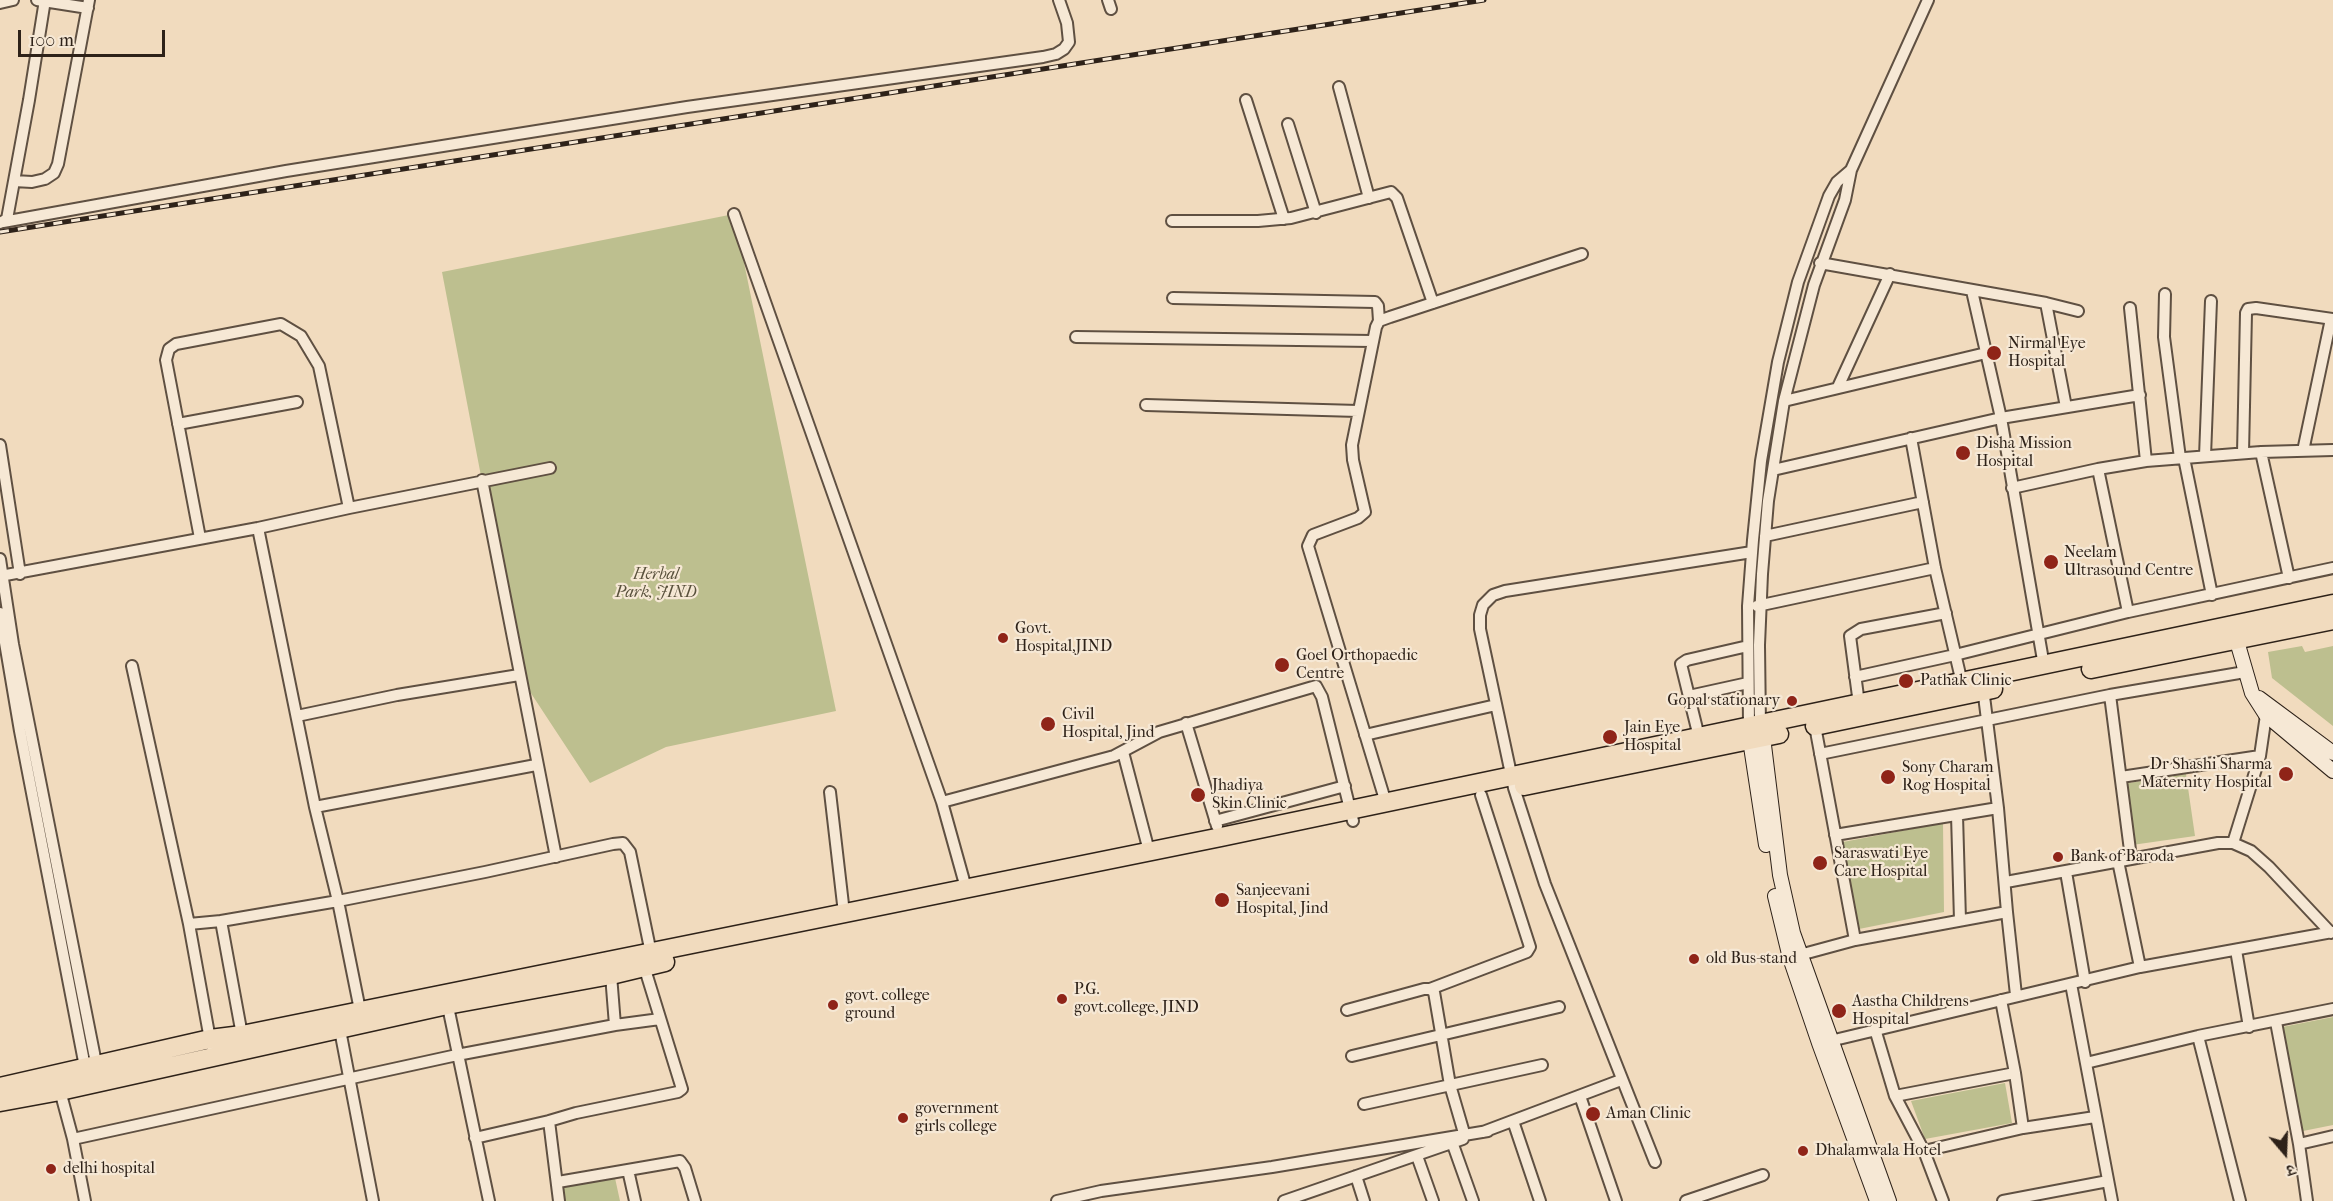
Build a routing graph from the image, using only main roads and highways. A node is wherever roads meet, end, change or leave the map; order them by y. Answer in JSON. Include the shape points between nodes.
{"nodes":[{"id":1,"x":2333,"y":604,"type":"edge"},
{"id":2,"x":2333,"y":620,"type":"edge"},
{"id":3,"x":2235,"y":632,"type":"junction"},
{"id":4,"x":1983,"y":685,"type":"junction"},
{"id":5,"x":1755,"y":732,"type":"junction"},
{"id":6,"x":1513,"y":782,"type":"junction"},
{"id":7,"x":1352,"y":816,"type":"junction"},
{"id":8,"x":649,"y":961,"type":"junction"},
{"id":9,"x":446,"y":999,"type":"junction"},
{"id":10,"x":362,"y":1017,"type":"junction"},
{"id":11,"x":212,"y":1048,"type":"junction"},
{"id":12,"x":58,"y":1083,"type":"junction"},
{"id":13,"x":0,"y":1087,"type":"edge"},
{"id":14,"x":0,"y":1102,"type":"edge"}],
"edges":[{"from":1,"to":3,"type":"highway"},
{"from":2,"to":3,"type":"highway"},
{"from":3,"to":4,"type":"highway"},
{"from":3,"to":4,"type":"highway","via":[[2044,666]]},
{"from":4,"to":5,"type":"highway","via":[[1815,726]]},
{"from":4,"to":5,"type":"highway","via":[[1962,682]]},
{"from":5,"to":6,"type":"highway"},
{"from":5,"to":6,"type":"highway","via":[[1699,737]]},
{"from":6,"to":7,"type":"highway","via":[[1386,803]]},
{"from":6,"to":7,"type":"highway","via":[[1481,795]]},
{"from":7,"to":8,"type":"highway"},
{"from":7,"to":8,"type":"highway","via":[[1218,829],[1149,851],[844,913]]},
{"from":8,"to":9,"type":"highway"},
{"from":8,"to":9,"type":"highway","via":[[611,975]]},
{"from":9,"to":10,"type":"highway"},
{"from":10,"to":11,"type":"highway","via":[[242,1035]]},
{"from":10,"to":11,"type":"highway","via":[[340,1029]]},
{"from":11,"to":12,"type":"highway"},
{"from":12,"to":13,"type":"highway"},
{"from":12,"to":14,"type":"highway"}]}
